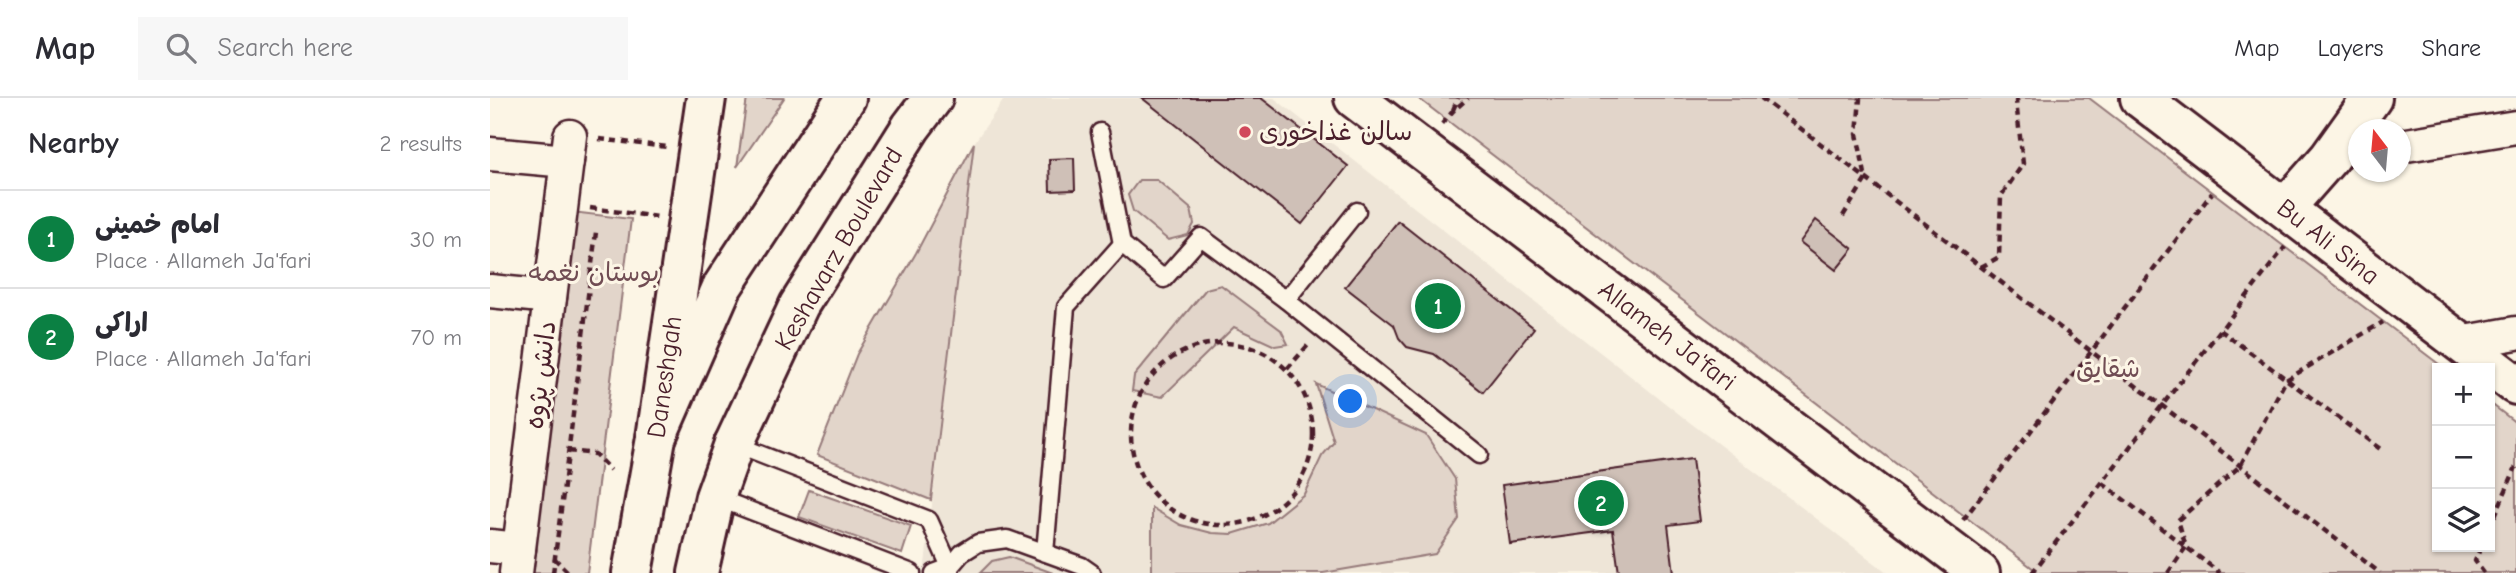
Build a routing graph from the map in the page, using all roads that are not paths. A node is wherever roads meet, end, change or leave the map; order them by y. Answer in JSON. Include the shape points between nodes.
{"nodes":[{"id":1,"x":706,"y":98,"type":"edge"},
{"id":2,"x":846,"y":98,"type":"edge"},
{"id":3,"x":933,"y":98,"type":"edge"},
{"id":4,"x":1354,"y":98,"type":"edge"},
{"id":5,"x":2140,"y":98,"type":"edge"},
{"id":6,"x":2372,"y":98,"type":"edge"},
{"id":7,"x":2516,"y":127,"type":"edge"},
{"id":8,"x":1100,"y":132,"type":"dead end"},
{"id":9,"x":2411,"y":144,"type":"edge"},
{"id":10,"x":490,"y":154,"type":"edge"},
{"id":11,"x":2344,"y":155,"type":"edge"},
{"id":12,"x":1357,"y":211,"type":"dead end"},
{"id":13,"x":2294,"y":215,"type":"junction"},
{"id":14,"x":1122,"y":244,"type":"junction"},
{"id":15,"x":490,"y":291,"type":"edge"},
{"id":16,"x":550,"y":297,"type":"junction"},
{"id":17,"x":1286,"y":300,"type":"junction"},
{"id":18,"x":2516,"y":333,"type":"edge"},
{"id":19,"x":2460,"y":343,"type":"junction"},
{"id":20,"x":2516,"y":385,"type":"edge"},
{"id":21,"x":656,"y":438,"type":"junction"},
{"id":22,"x":734,"y":444,"type":"junction"},
{"id":23,"x":1479,"y":455,"type":"dead end"},
{"id":24,"x":715,"y":497,"type":"junction"},
{"id":25,"x":1045,"y":553,"type":"junction"},
{"id":26,"x":508,"y":556,"type":"edge"},
{"id":27,"x":950,"y":570,"type":"edge"},
{"id":28,"x":632,"y":573,"type":"edge"},
{"id":29,"x":698,"y":573,"type":"edge"},
{"id":30,"x":912,"y":573,"type":"edge"},
{"id":31,"x":934,"y":573,"type":"edge"},
{"id":32,"x":1092,"y":573,"type":"edge"},
{"id":33,"x":1980,"y":573,"type":"edge"}],
"edges":[{"from":1,"to":21,"type":"main road","name":"Daneshgah"},
{"from":2,"to":21,"type":"main road","via":[[722,287]]},
{"from":3,"to":22,"type":"main road","name":"Keshavarz Boulevard","via":[[799,305]]},
{"from":4,"to":33,"type":"main road","name":"Allameh Ja'fari"},
{"from":5,"to":13,"type":"main road","name":"Bu Ali Sina"},
{"from":6,"to":11,"type":"main road"},
{"from":7,"to":9,"type":"street"},
{"from":8,"to":14,"type":"lane"},
{"from":10,"to":16,"type":"street","name":"دانش پژوه","via":[[568,149]]},
{"from":11,"to":13,"type":"main road"},
{"from":12,"to":17,"type":"lane"},
{"from":13,"to":19,"type":"main road","name":"Bu Ali Sina"},
{"from":14,"to":17,"type":"lane","via":[[1164,279],[1201,237]]},
{"from":14,"to":25,"type":"lane","via":[[1066,306]]},
{"from":15,"to":16,"type":"street"},
{"from":16,"to":26,"type":"street","name":"دانش پژوه","via":[[532,448]]},
{"from":17,"to":23,"type":"lane"},
{"from":18,"to":19,"type":"street"},
{"from":19,"to":20,"type":"main road","name":"Bu Ali Sina"},
{"from":21,"to":28,"type":"main road","name":"Daneshgah"},
{"from":22,"to":24,"type":"main road"},
{"from":22,"to":27,"type":"lane","via":[[929,520]]},
{"from":24,"to":29,"type":"main road"},
{"from":24,"to":30,"type":"lane"},
{"from":25,"to":27,"type":"lane","via":[[1007,539],[992,540],[962,553]]},
{"from":25,"to":32,"type":"lane"},
{"from":27,"to":31,"type":"lane"}]}
